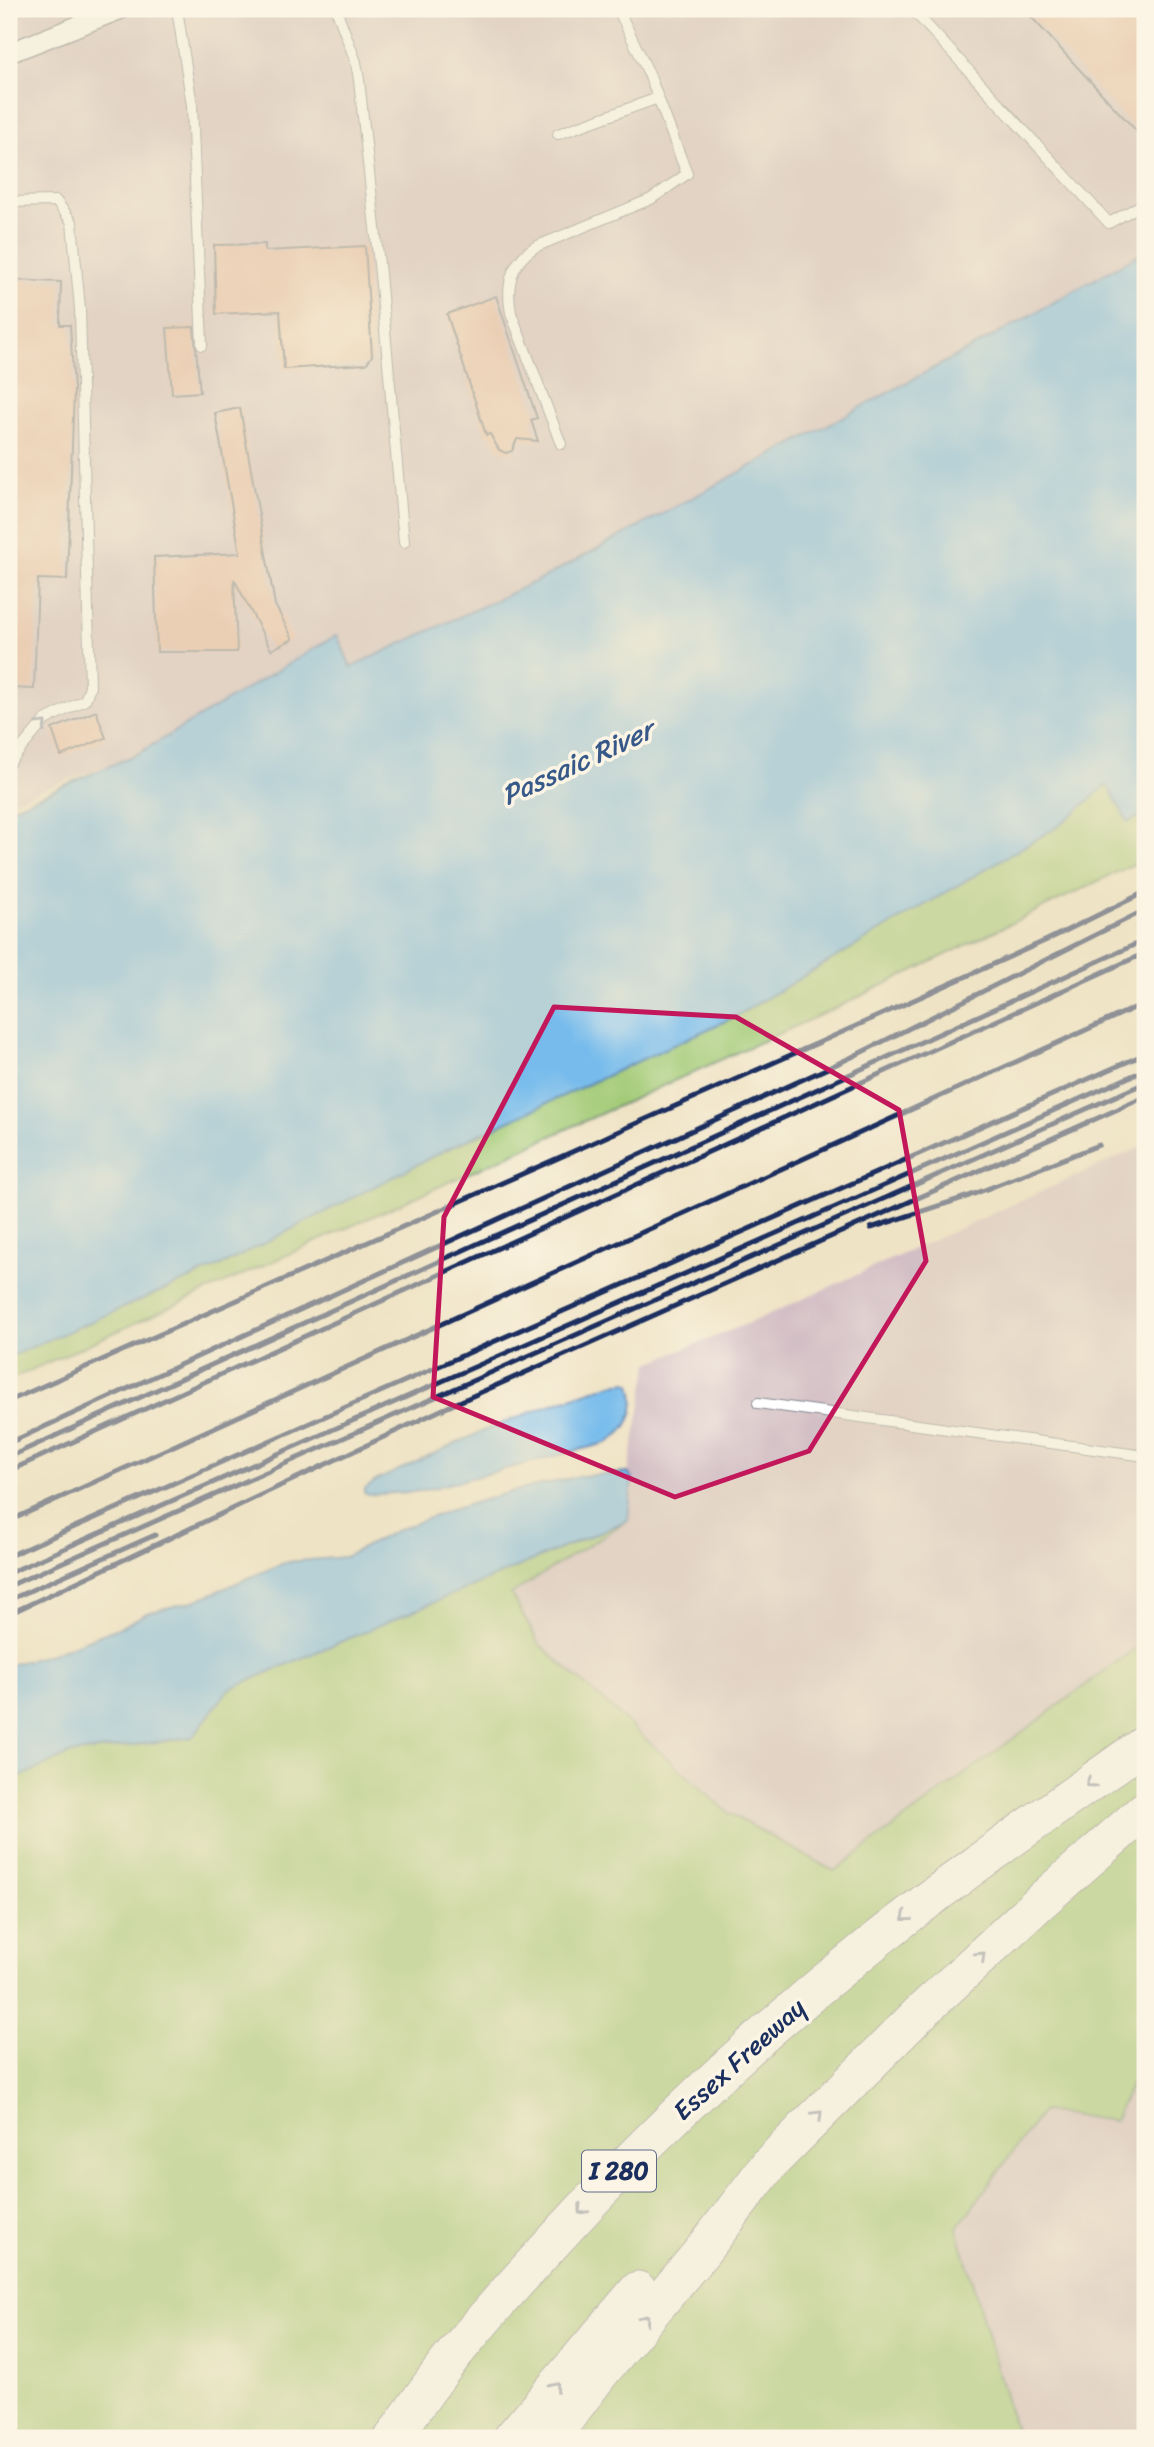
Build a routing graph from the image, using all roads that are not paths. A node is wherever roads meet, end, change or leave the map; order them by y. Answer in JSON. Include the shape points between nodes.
{"nodes":[{"id":1,"x":121,"y":9,"type":"edge"},
{"id":2,"x":177,"y":9,"type":"edge"},
{"id":3,"x":336,"y":9,"type":"edge"},
{"id":4,"x":618,"y":9,"type":"edge"},
{"id":5,"x":912,"y":9,"type":"edge"},
{"id":6,"x":93,"y":14,"type":"edge"},
{"id":7,"x":9,"y":53,"type":"edge"},
{"id":8,"x":658,"y":98,"type":"junction"},
{"id":9,"x":558,"y":134,"type":"dead end"},
{"id":10,"x":9,"y":202,"type":"edge"},
{"id":11,"x":1145,"y":203,"type":"edge"},
{"id":12,"x":202,"y":345,"type":"dead end"},
{"id":13,"x":561,"y":444,"type":"dead end"},
{"id":14,"x":404,"y":542,"type":"dead end"},
{"id":15,"x":9,"y":762,"type":"edge"},
{"id":16,"x":758,"y":1403,"type":"dead end"},
{"id":17,"x":1145,"y":1456,"type":"edge"},
{"id":18,"x":1145,"y":1744,"type":"edge"},
{"id":19,"x":1145,"y":1810,"type":"edge"},
{"id":20,"x":770,"y":2163,"type":"junction"},
{"id":21,"x":447,"y":2364,"type":"junction"},
{"id":22,"x":601,"y":2372,"type":"junction"},
{"id":23,"x":373,"y":2438,"type":"edge"},
{"id":24,"x":393,"y":2438,"type":"edge"},
{"id":25,"x":512,"y":2438,"type":"edge"},
{"id":26,"x":551,"y":2438,"type":"edge"},
{"id":27,"x":566,"y":2438,"type":"edge"}],
"edges":[{"from":1,"to":6,"type":"street"},
{"from":2,"to":12,"type":"lane","via":[[192,105]]},
{"from":3,"to":14,"type":"lane","via":[[359,80]]},
{"from":4,"to":8,"type":"lane"},
{"from":5,"to":11,"type":"lane","via":[[1109,223]]},
{"from":6,"to":7,"type":"street"},
{"from":8,"to":9,"type":"lane"},
{"from":8,"to":13,"type":"lane","via":[[687,174],[651,199],[535,247],[511,273],[511,313]]},
{"from":15,"to":10,"type":"lane","one_way":true,"via":[[45,720],[85,700],[90,687],[83,378],[72,222],[56,201]]},
{"from":16,"to":17,"type":"lane"},
{"from":18,"to":21,"type":"highway","name":"Essex Freeway","number":"I 280","one_way":true,"via":[[918,1908],[760,2037],[613,2177]]},
{"from":20,"to":19,"type":"highway","one_way":true,"via":[[920,2013]]},
{"from":22,"to":20,"type":"highway","one_way":true},
{"from":25,"to":20,"type":"highway","one_way":true,"via":[[690,2233]]},
{"from":21,"to":23,"type":"highway"},
{"from":21,"to":24,"type":"highway","name":"Essex Freeway","number":"I 280"},
{"from":22,"to":26,"type":"highway"},
{"from":22,"to":27,"type":"highway"}]}
